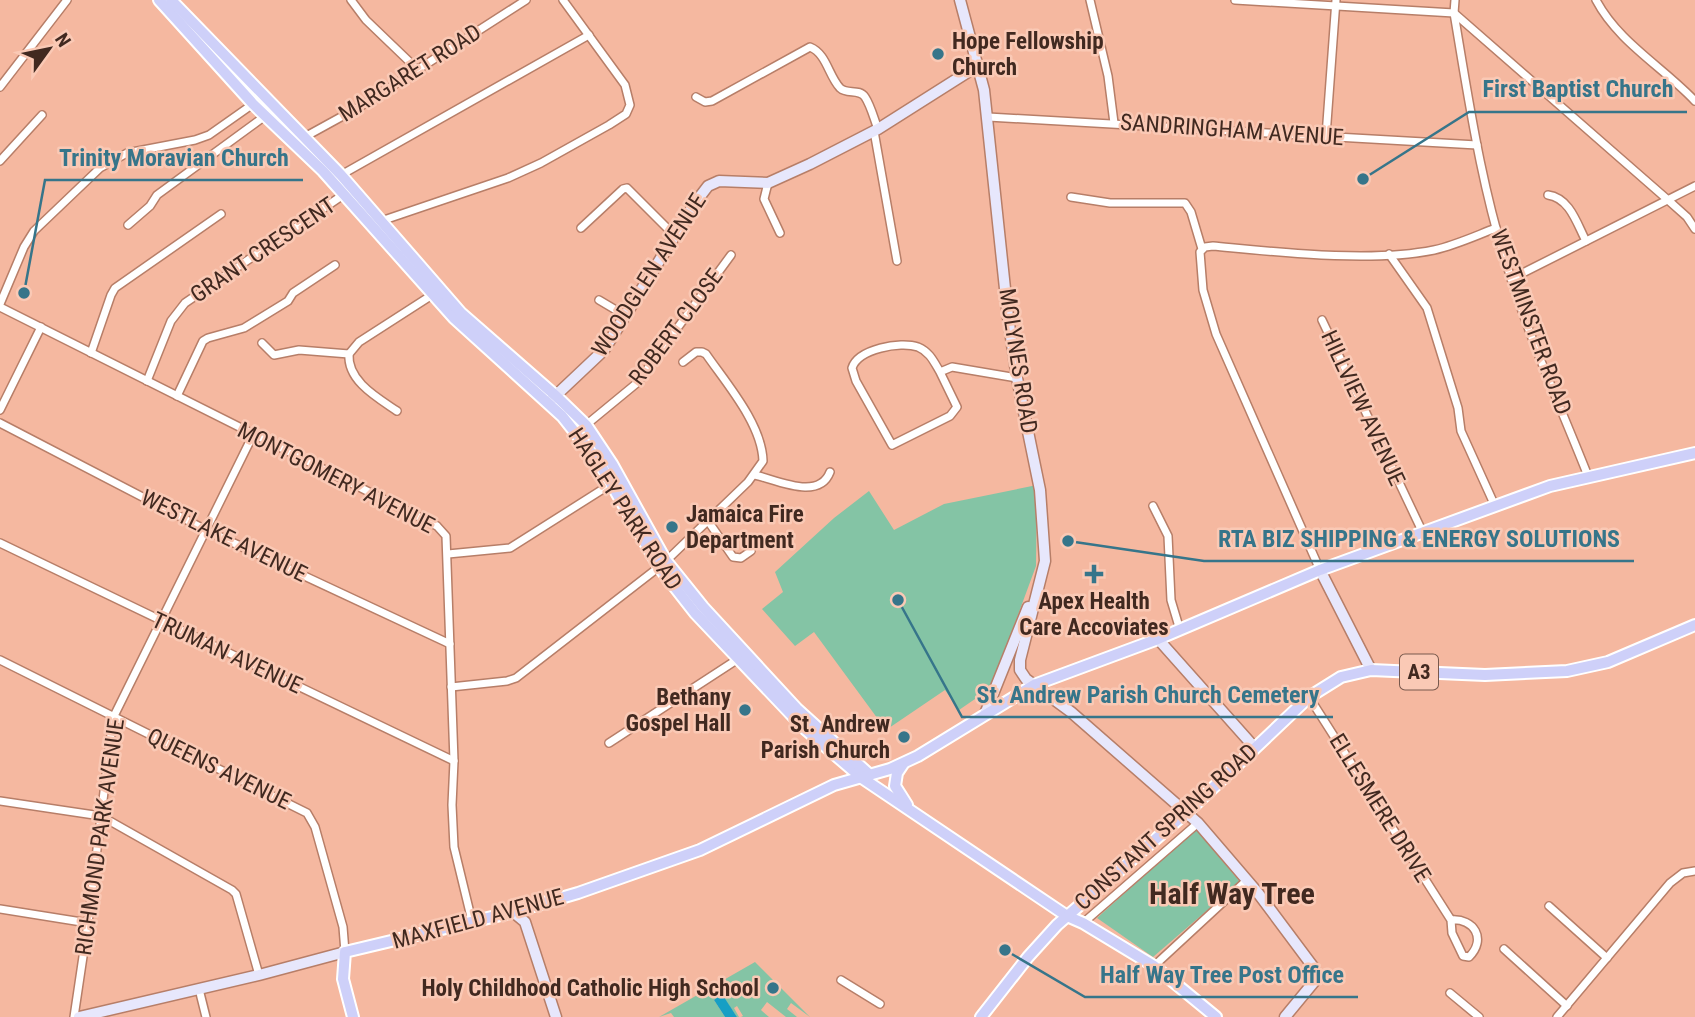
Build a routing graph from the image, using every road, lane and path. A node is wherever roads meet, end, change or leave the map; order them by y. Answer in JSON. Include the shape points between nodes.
{"nodes":[{"id":1,"x":67,"y":0,"type":"edge"},
{"id":2,"x":159,"y":0,"type":"edge"},
{"id":3,"x":171,"y":0,"type":"edge"},
{"id":4,"x":351,"y":0,"type":"edge"},
{"id":5,"x":526,"y":0,"type":"edge"},
{"id":6,"x":563,"y":0,"type":"edge"},
{"id":7,"x":960,"y":0,"type":"edge"},
{"id":8,"x":1090,"y":0,"type":"edge"},
{"id":9,"x":1235,"y":0,"type":"edge"},
{"id":10,"x":1455,"y":0,"type":"edge"},
{"id":11,"x":1596,"y":0,"type":"edge"},
{"id":12,"x":1336,"y":3,"type":"edge"},
{"id":13,"x":1454,"y":13,"type":"junction"},
{"id":14,"x":589,"y":35,"type":"junction"},
{"id":15,"x":979,"y":65,"type":"junction"},
{"id":16,"x":417,"y":69,"type":"junction"},
{"id":17,"x":0,"y":87,"type":"edge"},
{"id":18,"x":696,"y":97,"type":"dead end"},
{"id":19,"x":1695,"y":101,"type":"edge"},
{"id":20,"x":253,"y":103,"type":"junction"},
{"id":21,"x":42,"y":115,"type":"dead end"},
{"id":22,"x":265,"y":116,"type":"junction"},
{"id":23,"x":988,"y":117,"type":"junction"},
{"id":24,"x":1114,"y":123,"type":"junction"},
{"id":25,"x":876,"y":130,"type":"junction"},
{"id":26,"x":1326,"y":136,"type":"junction"},
{"id":27,"x":304,"y":138,"type":"junction"},
{"id":28,"x":293,"y":144,"type":"junction"},
{"id":29,"x":1476,"y":145,"type":"junction"},
{"id":30,"x":0,"y":161,"type":"edge"},
{"id":31,"x":341,"y":175,"type":"junction"},
{"id":32,"x":768,"y":183,"type":"junction"},
{"id":33,"x":1695,"y":186,"type":"edge"},
{"id":34,"x":343,"y":195,"type":"junction"},
{"id":35,"x":1548,"y":195,"type":"dead end"},
{"id":36,"x":1071,"y":197,"type":"dead end"},
{"id":37,"x":1668,"y":200,"type":"junction"},
{"id":38,"x":221,"y":214,"type":"dead end"},
{"id":39,"x":381,"y":221,"type":"junction"},
{"id":40,"x":128,"y":225,"type":"dead end"},
{"id":41,"x":581,"y":228,"type":"dead end"},
{"id":42,"x":1496,"y":228,"type":"junction"},
{"id":43,"x":1695,"y":229,"type":"edge"},
{"id":44,"x":780,"y":233,"type":"dead end"},
{"id":45,"x":675,"y":236,"type":"junction"},
{"id":46,"x":1586,"y":242,"type":"junction"},
{"id":47,"x":1202,"y":249,"type":"junction"},
{"id":48,"x":1389,"y":254,"type":"junction"},
{"id":49,"x":731,"y":255,"type":"dead end"},
{"id":50,"x":897,"y":261,"type":"dead end"},
{"id":51,"x":335,"y":265,"type":"dead end"},
{"id":52,"x":1511,"y":279,"type":"junction"},
{"id":53,"x":432,"y":295,"type":"junction"},
{"id":54,"x":599,"y":300,"type":"dead end"},
{"id":55,"x":0,"y":306,"type":"edge"},
{"id":56,"x":626,"y":316,"type":"junction"},
{"id":57,"x":1322,"y":320,"type":"dead end"},
{"id":58,"x":40,"y":327,"type":"junction"},
{"id":59,"x":262,"y":343,"type":"dead end"},
{"id":60,"x":91,"y":353,"type":"junction"},
{"id":61,"x":349,"y":354,"type":"junction"},
{"id":62,"x":683,"y":362,"type":"dead end"},
{"id":63,"x":940,"y":372,"type":"junction"},
{"id":64,"x":1017,"y":377,"type":"junction"},
{"id":65,"x":146,"y":381,"type":"junction"},
{"id":66,"x":177,"y":396,"type":"junction"},
{"id":67,"x":552,"y":399,"type":"junction"},
{"id":68,"x":0,"y":410,"type":"edge"},
{"id":69,"x":397,"y":411,"type":"dead end"},
{"id":70,"x":0,"y":423,"type":"edge"},
{"id":71,"x":586,"y":425,"type":"junction"},
{"id":72,"x":253,"y":435,"type":"junction"},
{"id":73,"x":1695,"y":453,"type":"edge"},
{"id":74,"x":830,"y":472,"type":"dead end"},
{"id":75,"x":755,"y":475,"type":"junction"},
{"id":76,"x":1588,"y":476,"type":"junction"},
{"id":77,"x":611,"y":484,"type":"junction"},
{"id":78,"x":1153,"y":506,"type":"dead end"},
{"id":79,"x":1495,"y":506,"type":"junction"},
{"id":80,"x":708,"y":521,"type":"junction"},
{"id":81,"x":206,"y":530,"type":"junction"},
{"id":82,"x":1423,"y":533,"type":"junction"},
{"id":83,"x":0,"y":543,"type":"edge"},
{"id":84,"x":1044,"y":549,"type":"junction"},
{"id":85,"x":751,"y":551,"type":"dead end"},
{"id":86,"x":448,"y":554,"type":"junction"},
{"id":87,"x":663,"y":564,"type":"junction"},
{"id":88,"x":1320,"y":570,"type":"junction"},
{"id":89,"x":160,"y":622,"type":"junction"},
{"id":90,"x":1695,"y":625,"type":"edge"},
{"id":91,"x":1180,"y":630,"type":"junction"},
{"id":92,"x":1158,"y":639,"type":"junction"},
{"id":93,"x":450,"y":644,"type":"junction"},
{"id":94,"x":738,"y":659,"type":"junction"},
{"id":95,"x":0,"y":660,"type":"edge"},
{"id":96,"x":1371,"y":670,"type":"junction"},
{"id":97,"x":1034,"y":685,"type":"junction"},
{"id":98,"x":451,"y":687,"type":"junction"},
{"id":99,"x":1309,"y":697,"type":"junction"},
{"id":100,"x":985,"y":714,"type":"junction"},
{"id":101,"x":113,"y":718,"type":"junction"},
{"id":102,"x":609,"y":743,"type":"dead end"},
{"id":103,"x":1255,"y":748,"type":"junction"},
{"id":104,"x":454,"y":761,"type":"junction"},
{"id":105,"x":904,"y":763,"type":"junction"},
{"id":106,"x":866,"y":777,"type":"junction"},
{"id":107,"x":0,"y":801,"type":"edge"},
{"id":108,"x":1187,"y":813,"type":"junction"},
{"id":109,"x":101,"y":816,"type":"junction"},
{"id":110,"x":918,"y":818,"type":"junction"},
{"id":111,"x":1198,"y":823,"type":"junction"},
{"id":112,"x":1695,"y":871,"type":"edge"},
{"id":113,"x":1247,"y":880,"type":"junction"},
{"id":114,"x":1549,"y":906,"type":"dead end"},
{"id":115,"x":0,"y":909,"type":"edge"},
{"id":116,"x":513,"y":912,"type":"junction"},
{"id":117,"x":1067,"y":916,"type":"junction"},
{"id":118,"x":471,"y":917,"type":"dead end"},
{"id":119,"x":1451,"y":920,"type":"junction"},
{"id":120,"x":88,"y":923,"type":"junction"},
{"id":121,"x":1083,"y":923,"type":"junction"},
{"id":122,"x":1504,"y":949,"type":"dead end"},
{"id":123,"x":345,"y":952,"type":"junction"},
{"id":124,"x":1607,"y":958,"type":"junction"},
{"id":125,"x":1154,"y":966,"type":"junction"},
{"id":126,"x":260,"y":975,"type":"junction"},
{"id":127,"x":841,"y":980,"type":"dead end"},
{"id":128,"x":199,"y":989,"type":"junction"},
{"id":129,"x":1450,"y":993,"type":"dead end"},
{"id":130,"x":880,"y":1004,"type":"dead end"},
{"id":131,"x":1567,"y":1006,"type":"junction"},
{"id":132,"x":76,"y":1017,"type":"edge"},
{"id":133,"x":206,"y":1017,"type":"edge"},
{"id":134,"x":353,"y":1017,"type":"edge"},
{"id":135,"x":556,"y":1017,"type":"edge"},
{"id":136,"x":981,"y":1017,"type":"edge"},
{"id":137,"x":1216,"y":1017,"type":"edge"},
{"id":138,"x":1285,"y":1017,"type":"edge"},
{"id":139,"x":1479,"y":1017,"type":"edge"},
{"id":140,"x":1557,"y":1017,"type":"edge"}],
"edges":[{"from":1,"to":17,"type":"street"},
{"from":2,"to":20,"type":"main road","name":"HAGLEY PARK ROAD"},
{"from":3,"to":27,"type":"main road","name":"HAGLEY PARK ROAD"},
{"from":4,"to":16,"type":"street"},
{"from":5,"to":16,"type":"street","name":"MARGARET ROAD"},
{"from":6,"to":14,"type":"street"},
{"from":7,"to":15,"type":"main road","name":"MOLYNES ROAD"},
{"from":8,"to":24,"type":"street"},
{"from":9,"to":12,"type":"street"},
{"from":10,"to":13,"type":"street","name":"WESTMINSTER ROAD"},
{"from":11,"to":19,"type":"street","via":[[1608,22]]},
{"from":12,"to":13,"type":"street"},
{"from":12,"to":26,"type":"street"},
{"from":13,"to":29,"type":"street","name":"WESTMINSTER ROAD"},
{"from":13,"to":37,"type":"street"},
{"from":14,"to":31,"type":"street"},
{"from":14,"to":39,"type":"street","via":[[625,85],[630,105],[626,114],[508,178]]},
{"from":15,"to":23,"type":"main road","name":"MOLYNES ROAD"},
{"from":15,"to":25,"type":"main road","name":"WOODGLEN AVENUE"},
{"from":16,"to":27,"type":"street","name":"MARGARET ROAD"},
{"from":18,"to":25,"type":"street","via":[[712,101],[810,47],[822,57],[840,88],[865,96]]},
{"from":20,"to":22,"type":"main road","name":"HAGLEY PARK ROAD"},
{"from":20,"to":55,"type":"street","via":[[209,135],[127,153],[100,168],[34,231]]},
{"from":21,"to":30,"type":"street"},
{"from":22,"to":28,"type":"main road","name":"HAGLEY PARK ROAD"},
{"from":22,"to":40,"type":"street","via":[[158,195]]},
{"from":23,"to":24,"type":"street","name":"SANDRINGHAM AVENUE"},
{"from":23,"to":64,"type":"main road","name":"MOLYNES ROAD"},
{"from":24,"to":26,"type":"street","name":"SANDRINGHAM AVENUE"},
{"from":25,"to":32,"type":"main road","name":"WOODGLEN AVENUE"},
{"from":25,"to":50,"type":"street"},
{"from":26,"to":29,"type":"street","name":"SANDRINGHAM AVENUE"},
{"from":27,"to":28,"type":"street","name":"MARGARET ROAD"},
{"from":27,"to":31,"type":"main road","name":"HAGLEY PARK ROAD"},
{"from":28,"to":34,"type":"main road","name":"HAGLEY PARK ROAD"},
{"from":29,"to":42,"type":"street","name":"WESTMINSTER ROAD"},
{"from":31,"to":39,"type":"main road","name":"HAGLEY PARK ROAD"},
{"from":32,"to":44,"type":"street","via":[[764,199]]},
{"from":32,"to":45,"type":"main road","name":"WOODGLEN AVENUE","via":[[713,183]]},
{"from":33,"to":37,"type":"street"},
{"from":34,"to":53,"type":"main road","name":"HAGLEY PARK ROAD"},
{"from":34,"to":65,"type":"street","name":"GRANT CRESCENT","via":[[185,303],[171,321]]},
{"from":35,"to":46,"type":"street","via":[[1570,210]]},
{"from":36,"to":47,"type":"street","via":[[1110,203],[1185,203]]},
{"from":37,"to":43,"type":"street"},
{"from":37,"to":46,"type":"street"},
{"from":38,"to":60,"type":"street","via":[[115,288]]},
{"from":39,"to":67,"type":"main road","name":"HAGLEY PARK ROAD","via":[[461,313]]},
{"from":41,"to":45,"type":"street","via":[[627,188]]},
{"from":42,"to":48,"type":"street","via":[[1435,250]]},
{"from":42,"to":52,"type":"street","name":"WESTMINSTER ROAD"},
{"from":45,"to":56,"type":"main road","name":"WOODGLEN AVENUE"},
{"from":46,"to":52,"type":"street"},
{"from":47,"to":48,"type":"street"},
{"from":47,"to":88,"type":"street","via":[[1203,290],[1216,334]]},
{"from":48,"to":79,"type":"street","via":[[1427,308],[1461,431]]},
{"from":49,"to":71,"type":"street","name":"ROBERT CLOSE","via":[[637,383]]},
{"from":51,"to":66,"type":"street","via":[[244,328],[203,341]]},
{"from":52,"to":76,"type":"street","name":"WESTMINSTER ROAD"},
{"from":53,"to":61,"type":"street","via":[[359,342]]},
{"from":53,"to":67,"type":"main road","name":"HAGLEY PARK ROAD"},
{"from":54,"to":56,"type":"street"},
{"from":55,"to":58,"type":"street","name":"MONTGOMERY AVENUE"},
{"from":56,"to":67,"type":"main road","name":"WOODGLEN AVENUE","via":[[604,350]]},
{"from":57,"to":82,"type":"street","name":"HILLVIEW AVENUE"},
{"from":58,"to":60,"type":"street","name":"MONTGOMERY AVENUE"},
{"from":58,"to":68,"type":"street"},
{"from":59,"to":61,"type":"street","via":[[272,355],[299,350]]},
{"from":60,"to":65,"type":"street","name":"MONTGOMERY AVENUE"},
{"from":61,"to":69,"type":"street","via":[[351,369],[364,386]]},
{"from":62,"to":75,"type":"street","via":[[702,352],[738,400],[763,453],[762,466]]},
{"from":63,"to":63,"type":"street","via":[[927,352],[908,345],[862,356],[852,368],[892,445],[950,416],[957,407]]},
{"from":63,"to":64,"type":"street","via":[[952,367]]},
{"from":64,"to":84,"type":"main road","name":"MOLYNES ROAD","via":[[1037,467]]},
{"from":65,"to":66,"type":"street","name":"MONTGOMERY AVENUE"},
{"from":66,"to":72,"type":"street","name":"MONTGOMERY AVENUE"},
{"from":67,"to":71,"type":"main road","name":"HAGLEY PARK ROAD"},
{"from":67,"to":77,"type":"main road","name":"HAGLEY PARK ROAD"},
{"from":70,"to":81,"type":"street","name":"WESTLAKE AVENUE"},
{"from":71,"to":87,"type":"main road","name":"HAGLEY PARK ROAD","via":[[612,464]]},
{"from":72,"to":81,"type":"street","name":"RICHMOND PARK AVENUE"},
{"from":72,"to":86,"type":"street","name":"MONTGOMERY AVENUE","via":[[437,526],[446,536]]},
{"from":73,"to":76,"type":"main road","name":"MAXFIELD AVENUE"},
{"from":74,"to":75,"type":"street","via":[[824,483],[812,488]]},
{"from":75,"to":80,"type":"street"},
{"from":76,"to":79,"type":"main road","name":"MAXFIELD AVENUE"},
{"from":77,"to":86,"type":"street","via":[[510,548]]},
{"from":77,"to":87,"type":"main road","name":"HAGLEY PARK ROAD"},
{"from":78,"to":91,"type":"street","via":[[1168,536],[1171,600]]},
{"from":79,"to":82,"type":"main road","name":"MAXFIELD AVENUE"},
{"from":80,"to":85,"type":"street","via":[[733,557]]},
{"from":80,"to":87,"type":"street"},
{"from":81,"to":89,"type":"street","name":"RICHMOND PARK AVENUE"},
{"from":81,"to":93,"type":"street","name":"WESTLAKE AVENUE"},
{"from":82,"to":88,"type":"main road","name":"MAXFIELD AVENUE"},
{"from":83,"to":89,"type":"street","name":"TRUMAN AVENUE"},
{"from":84,"to":97,"type":"main road","via":[[1039,592],[1019,665]]},
{"from":84,"to":100,"type":"main road","name":"MOLYNES ROAD","via":[[1025,617]]},
{"from":86,"to":93,"type":"street","name":"MONTGOMERY AVENUE"},
{"from":87,"to":94,"type":"main road","name":"HAGLEY PARK ROAD","via":[[695,612]]},
{"from":87,"to":98,"type":"street","via":[[516,678]]},
{"from":87,"to":106,"type":"main road","name":"HAGLEY PARK ROAD"},
{"from":88,"to":91,"type":"main road","name":"MAXFIELD AVENUE"},
{"from":88,"to":96,"type":"main road"},
{"from":89,"to":101,"type":"street","name":"RICHMOND PARK AVENUE"},
{"from":89,"to":104,"type":"street","name":"TRUMAN AVENUE"},
{"from":90,"to":96,"type":"main road","name":"CONSTANT SPRING ROAD","number":"A3","via":[[1608,662],[1567,671],[1485,675]]},
{"from":91,"to":92,"type":"main road","name":"MAXFIELD AVENUE"},
{"from":92,"to":97,"type":"main road","name":"MAXFIELD AVENUE"},
{"from":92,"to":103,"type":"main road"},
{"from":93,"to":98,"type":"street","name":"MONTGOMERY AVENUE"},
{"from":94,"to":102,"type":"street"},
{"from":94,"to":106,"type":"main road","name":"HAGLEY PARK ROAD","via":[[805,729]]},
{"from":95,"to":101,"type":"street","name":"QUEENS AVENUE"},
{"from":96,"to":99,"type":"main road","name":"CONSTANT SPRING ROAD","number":"A3","via":[[1341,677]]},
{"from":97,"to":100,"type":"main road","name":"MAXFIELD AVENUE"},
{"from":97,"to":108,"type":"main road"},
{"from":98,"to":104,"type":"street","name":"MONTGOMERY AVENUE"},
{"from":99,"to":103,"type":"main road","name":"CONSTANT SPRING ROAD","number":"A3"},
{"from":99,"to":119,"type":"street","name":"ELLESMERE DRIVE"},
{"from":100,"to":105,"type":"main road","name":"MAXFIELD AVENUE"},
{"from":101,"to":109,"type":"street","name":"RICHMOND PARK AVENUE"},
{"from":101,"to":123,"type":"street","name":"QUEENS AVENUE","via":[[307,813],[343,927]]},
{"from":103,"to":108,"type":"main road","name":"CONSTANT SPRING ROAD","number":"A3"},
{"from":104,"to":118,"type":"street","name":"MONTGOMERY AVENUE","via":[[454,848]]},
{"from":105,"to":106,"type":"main road","name":"MAXFIELD AVENUE"},
{"from":105,"to":110,"type":"main road","via":[[895,786]]},
{"from":106,"to":110,"type":"main road","name":"HAGLEY PARK ROAD"},
{"from":106,"to":116,"type":"main road","name":"MAXFIELD AVENUE","via":[[834,785],[700,850]]},
{"from":107,"to":109,"type":"street"},
{"from":108,"to":111,"type":"main road"},
{"from":108,"to":117,"type":"main road","name":"CONSTANT SPRING ROAD","number":"A3"},
{"from":109,"to":120,"type":"street","name":"RICHMOND PARK AVENUE"},
{"from":109,"to":126,"type":"street","via":[[236,894]]},
{"from":110,"to":117,"type":"main road","name":"HAGLEY PARK ROAD"},
{"from":111,"to":113,"type":"main road"},
{"from":111,"to":121,"type":"street"},
{"from":112,"to":124,"type":"street","via":[[1670,883]]},
{"from":113,"to":125,"type":"street"},
{"from":113,"to":138,"type":"main road","via":[[1318,977]]},
{"from":114,"to":124,"type":"street"},
{"from":115,"to":120,"type":"street"},
{"from":116,"to":123,"type":"main road","name":"MAXFIELD AVENUE"},
{"from":116,"to":135,"type":"main road","via":[[525,922]]},
{"from":117,"to":121,"type":"main road","name":"HAGLEY PARK ROAD"},
{"from":117,"to":136,"type":"main road","name":"CONSTANT SPRING ROAD"},
{"from":119,"to":119,"type":"street","name":"ELLESMERE DRIVE","via":[[1463,956],[1469,957],[1479,942],[1476,933],[1461,919]]},
{"from":120,"to":132,"type":"street","name":"RICHMOND PARK AVENUE"},
{"from":121,"to":125,"type":"main road","name":"HAGLEY PARK ROAD"},
{"from":122,"to":131,"type":"street"},
{"from":123,"to":126,"type":"main road","name":"MAXFIELD AVENUE"},
{"from":123,"to":134,"type":"main road","via":[[343,979]]},
{"from":124,"to":131,"type":"street"},
{"from":125,"to":137,"type":"main road","name":"HAGLEY PARK ROAD"},
{"from":126,"to":128,"type":"main road","name":"MAXFIELD AVENUE"},
{"from":127,"to":130,"type":"street"},
{"from":128,"to":132,"type":"main road","name":"MAXFIELD AVENUE"},
{"from":128,"to":133,"type":"street"},
{"from":129,"to":139,"type":"street"},
{"from":131,"to":140,"type":"street"}]}
